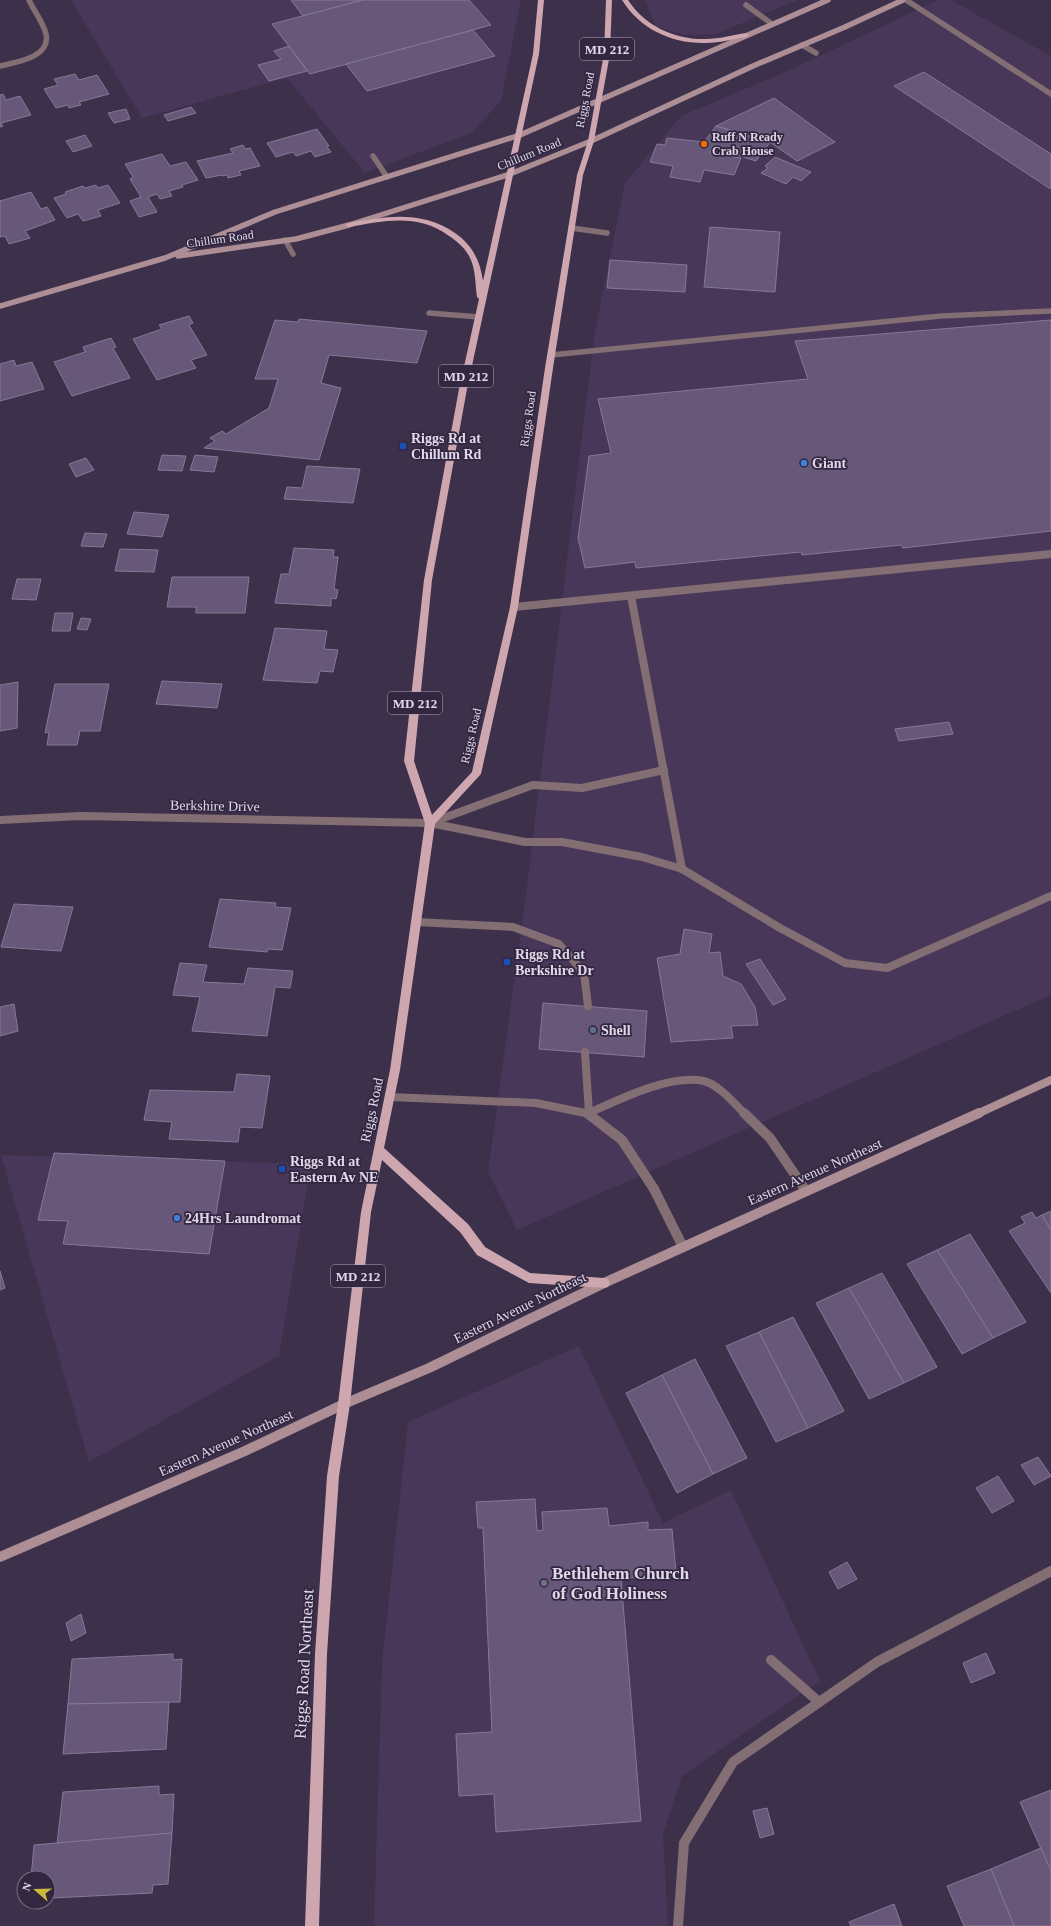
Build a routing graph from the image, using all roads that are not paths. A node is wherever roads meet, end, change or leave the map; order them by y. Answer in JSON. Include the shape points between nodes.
{"nodes":[{"id":1,"x":29,"y":0,"type":"edge"},
{"id":2,"x":541,"y":0,"type":"edge"},
{"id":3,"x":609,"y":0,"type":"edge"},
{"id":4,"x":625,"y":0,"type":"edge"},
{"id":5,"x":828,"y":0,"type":"edge"},
{"id":6,"x":904,"y":0,"type":"edge"},
{"id":7,"x":746,"y":5,"type":"dead end"},
{"id":8,"x":772,"y":24,"type":"junction"},
{"id":9,"x":746,"y":35,"type":"junction"},
{"id":10,"x":802,"y":45,"type":"junction"},
{"id":11,"x":816,"y":53,"type":"dead end"},
{"id":12,"x":0,"y":66,"type":"edge"},
{"id":13,"x":1051,"y":94,"type":"edge"},
{"id":14,"x":600,"y":98,"type":"junction"},
{"id":15,"x":520,"y":135,"type":"junction"},
{"id":16,"x":591,"y":141,"type":"junction"},
{"id":17,"x":373,"y":156,"type":"dead end"},
{"id":18,"x":510,"y":174,"type":"junction"},
{"id":19,"x":387,"y":177,"type":"junction"},
{"id":20,"x":349,"y":225,"type":"junction"},
{"id":21,"x":571,"y":228,"type":"junction"},
{"id":22,"x":607,"y":233,"type":"dead end"},
{"id":23,"x":285,"y":240,"type":"junction"},
{"id":24,"x":293,"y":254,"type":"dead end"},
{"id":25,"x":165,"y":258,"type":"junction"},
{"id":26,"x":482,"y":302,"type":"junction"},
{"id":27,"x":0,"y":306,"type":"edge"},
{"id":28,"x":1051,"y":311,"type":"edge"},
{"id":29,"x":428,"y":313,"type":"dead end"},
{"id":30,"x":479,"y":317,"type":"junction"},
{"id":31,"x":551,"y":355,"type":"junction"},
{"id":32,"x":1051,"y":554,"type":"edge"},
{"id":33,"x":632,"y":596,"type":"junction"},
{"id":34,"x":514,"y":607,"type":"junction"},
{"id":35,"x":664,"y":770,"type":"junction"},
{"id":36,"x":0,"y":820,"type":"edge"},
{"id":37,"x":430,"y":823,"type":"junction"},
{"id":38,"x":682,"y":869,"type":"junction"},
{"id":39,"x":1051,"y":896,"type":"edge"},
{"id":40,"x":416,"y":922,"type":"junction"},
{"id":41,"x":588,"y":1006,"type":"dead end"},
{"id":42,"x":585,"y":1052,"type":"dead end"},
{"id":43,"x":1051,"y":1080,"type":"edge"},
{"id":44,"x":390,"y":1097,"type":"junction"},
{"id":45,"x":589,"y":1113,"type":"junction"},
{"id":46,"x":379,"y":1150,"type":"junction"},
{"id":47,"x":806,"y":1191,"type":"junction"},
{"id":48,"x":683,"y":1247,"type":"junction"},
{"id":49,"x":604,"y":1283,"type":"junction"},
{"id":50,"x":344,"y":1404,"type":"junction"},
{"id":51,"x":0,"y":1557,"type":"edge"},
{"id":52,"x":1051,"y":1571,"type":"edge"},
{"id":53,"x":771,"y":1660,"type":"dead end"},
{"id":54,"x":819,"y":1702,"type":"junction"},
{"id":55,"x":312,"y":1926,"type":"edge"},
{"id":56,"x":678,"y":1926,"type":"edge"}],
"edges":[{"from":1,"to":12,"type":"street","via":[[46,33],[46,44],[33,56]]},
{"from":2,"to":15,"type":"main road","name":"Riggs Road","number":"MD 212","via":[[536,54]]},
{"from":3,"to":14,"type":"main road","name":"Riggs Road","number":"MD 212","via":[[607,54]]},
{"from":4,"to":9,"type":"main road","via":[[645,25],[670,36],[701,41]]},
{"from":5,"to":8,"type":"street","name":"Chillum Road"},
{"from":6,"to":10,"type":"street","name":"Chillum Road"},
{"from":6,"to":13,"type":"street"},
{"from":7,"to":8,"type":"street"},
{"from":8,"to":9,"type":"street","name":"Chillum Road"},
{"from":9,"to":14,"type":"street","name":"Chillum Road"},
{"from":10,"to":11,"type":"street"},
{"from":10,"to":16,"type":"street","name":"Chillum Road"},
{"from":14,"to":15,"type":"street","name":"Chillum Road"},
{"from":14,"to":16,"type":"main road","name":"Riggs Road","number":"MD 212"},
{"from":15,"to":18,"type":"main road","name":"Riggs Road","number":"MD 212"},
{"from":15,"to":19,"type":"street","name":"Chillum Road"},
{"from":16,"to":18,"type":"street","name":"Chillum Road"},
{"from":16,"to":21,"type":"main road","name":"Riggs Road","number":"MD 212","via":[[580,175]]},
{"from":17,"to":19,"type":"street"},
{"from":18,"to":20,"type":"street","name":"Chillum Road"},
{"from":18,"to":26,"type":"main road","name":"Riggs Road","number":"MD 212"},
{"from":19,"to":25,"type":"street","name":"Chillum Road","via":[[275,212]]},
{"from":20,"to":23,"type":"street","name":"Chillum Road"},
{"from":20,"to":26,"type":"main road","via":[[389,218],[433,222],[466,245],[474,258]]},
{"from":21,"to":22,"type":"street"},
{"from":21,"to":31,"type":"main road","name":"Riggs Road","number":"MD 212"},
{"from":23,"to":24,"type":"street"},
{"from":23,"to":25,"type":"street","name":"Chillum Road"},
{"from":25,"to":27,"type":"street","name":"Chillum Road"},
{"from":26,"to":30,"type":"main road","name":"Riggs Road","number":"MD 212"},
{"from":28,"to":31,"type":"street","via":[[941,316]]},
{"from":29,"to":30,"type":"street"},
{"from":30,"to":37,"type":"main road","name":"Riggs Road","number":"MD 212","via":[[463,389],[428,580],[409,761]]},
{"from":31,"to":34,"type":"main road","name":"Riggs Road","number":"MD 212"},
{"from":32,"to":33,"type":"street"},
{"from":33,"to":34,"type":"street"},
{"from":33,"to":35,"type":"street"},
{"from":34,"to":37,"type":"main road","name":"Riggs Road","number":"MD 212","via":[[476,774]]},
{"from":35,"to":37,"type":"street","via":[[582,788],[533,784]]},
{"from":35,"to":38,"type":"street"},
{"from":36,"to":37,"type":"street","name":"Berkshire Drive","via":[[81,816]]},
{"from":37,"to":38,"type":"street","via":[[525,842],[562,842],[642,856]]},
{"from":37,"to":40,"type":"main road","name":"Riggs Road","number":"MD 212"},
{"from":38,"to":39,"type":"street","via":[[780,928],[845,963],[887,968]]},
{"from":40,"to":41,"type":"street","via":[[513,927],[558,944],[584,973]]},
{"from":40,"to":44,"type":"main road","name":"Riggs Road","number":"MD 212"},
{"from":42,"to":45,"type":"street"},
{"from":43,"to":47,"type":"street","name":"Eastern Avenue Northeast"},
{"from":44,"to":45,"type":"street","via":[[536,1103]]},
{"from":44,"to":46,"type":"main road","name":"Riggs Road","number":"MD 212"},
{"from":45,"to":47,"type":"street","via":[[631,1094],[675,1081],[705,1081],[724,1093],[770,1138]]},
{"from":45,"to":48,"type":"street","via":[[622,1140],[654,1189]]},
{"from":46,"to":49,"type":"main road","via":[[464,1228],[481,1251],[530,1278]]},
{"from":46,"to":50,"type":"main road","name":"Riggs Road","number":"MD 212","via":[[366,1212]]},
{"from":47,"to":48,"type":"street","name":"Eastern Avenue Northeast"},
{"from":48,"to":49,"type":"street","name":"Eastern Avenue Northeast"},
{"from":49,"to":50,"type":"street","name":"Eastern Avenue Northeast","via":[[429,1368]]},
{"from":50,"to":51,"type":"street","name":"Eastern Avenue Northeast","via":[[245,1451]]},
{"from":50,"to":55,"type":"main road","name":"Riggs Road Northeast","via":[[333,1476],[321,1654]]},
{"from":52,"to":54,"type":"street","via":[[877,1662]]},
{"from":53,"to":54,"type":"street"},
{"from":54,"to":56,"type":"street","via":[[733,1762],[684,1843]]}]}
